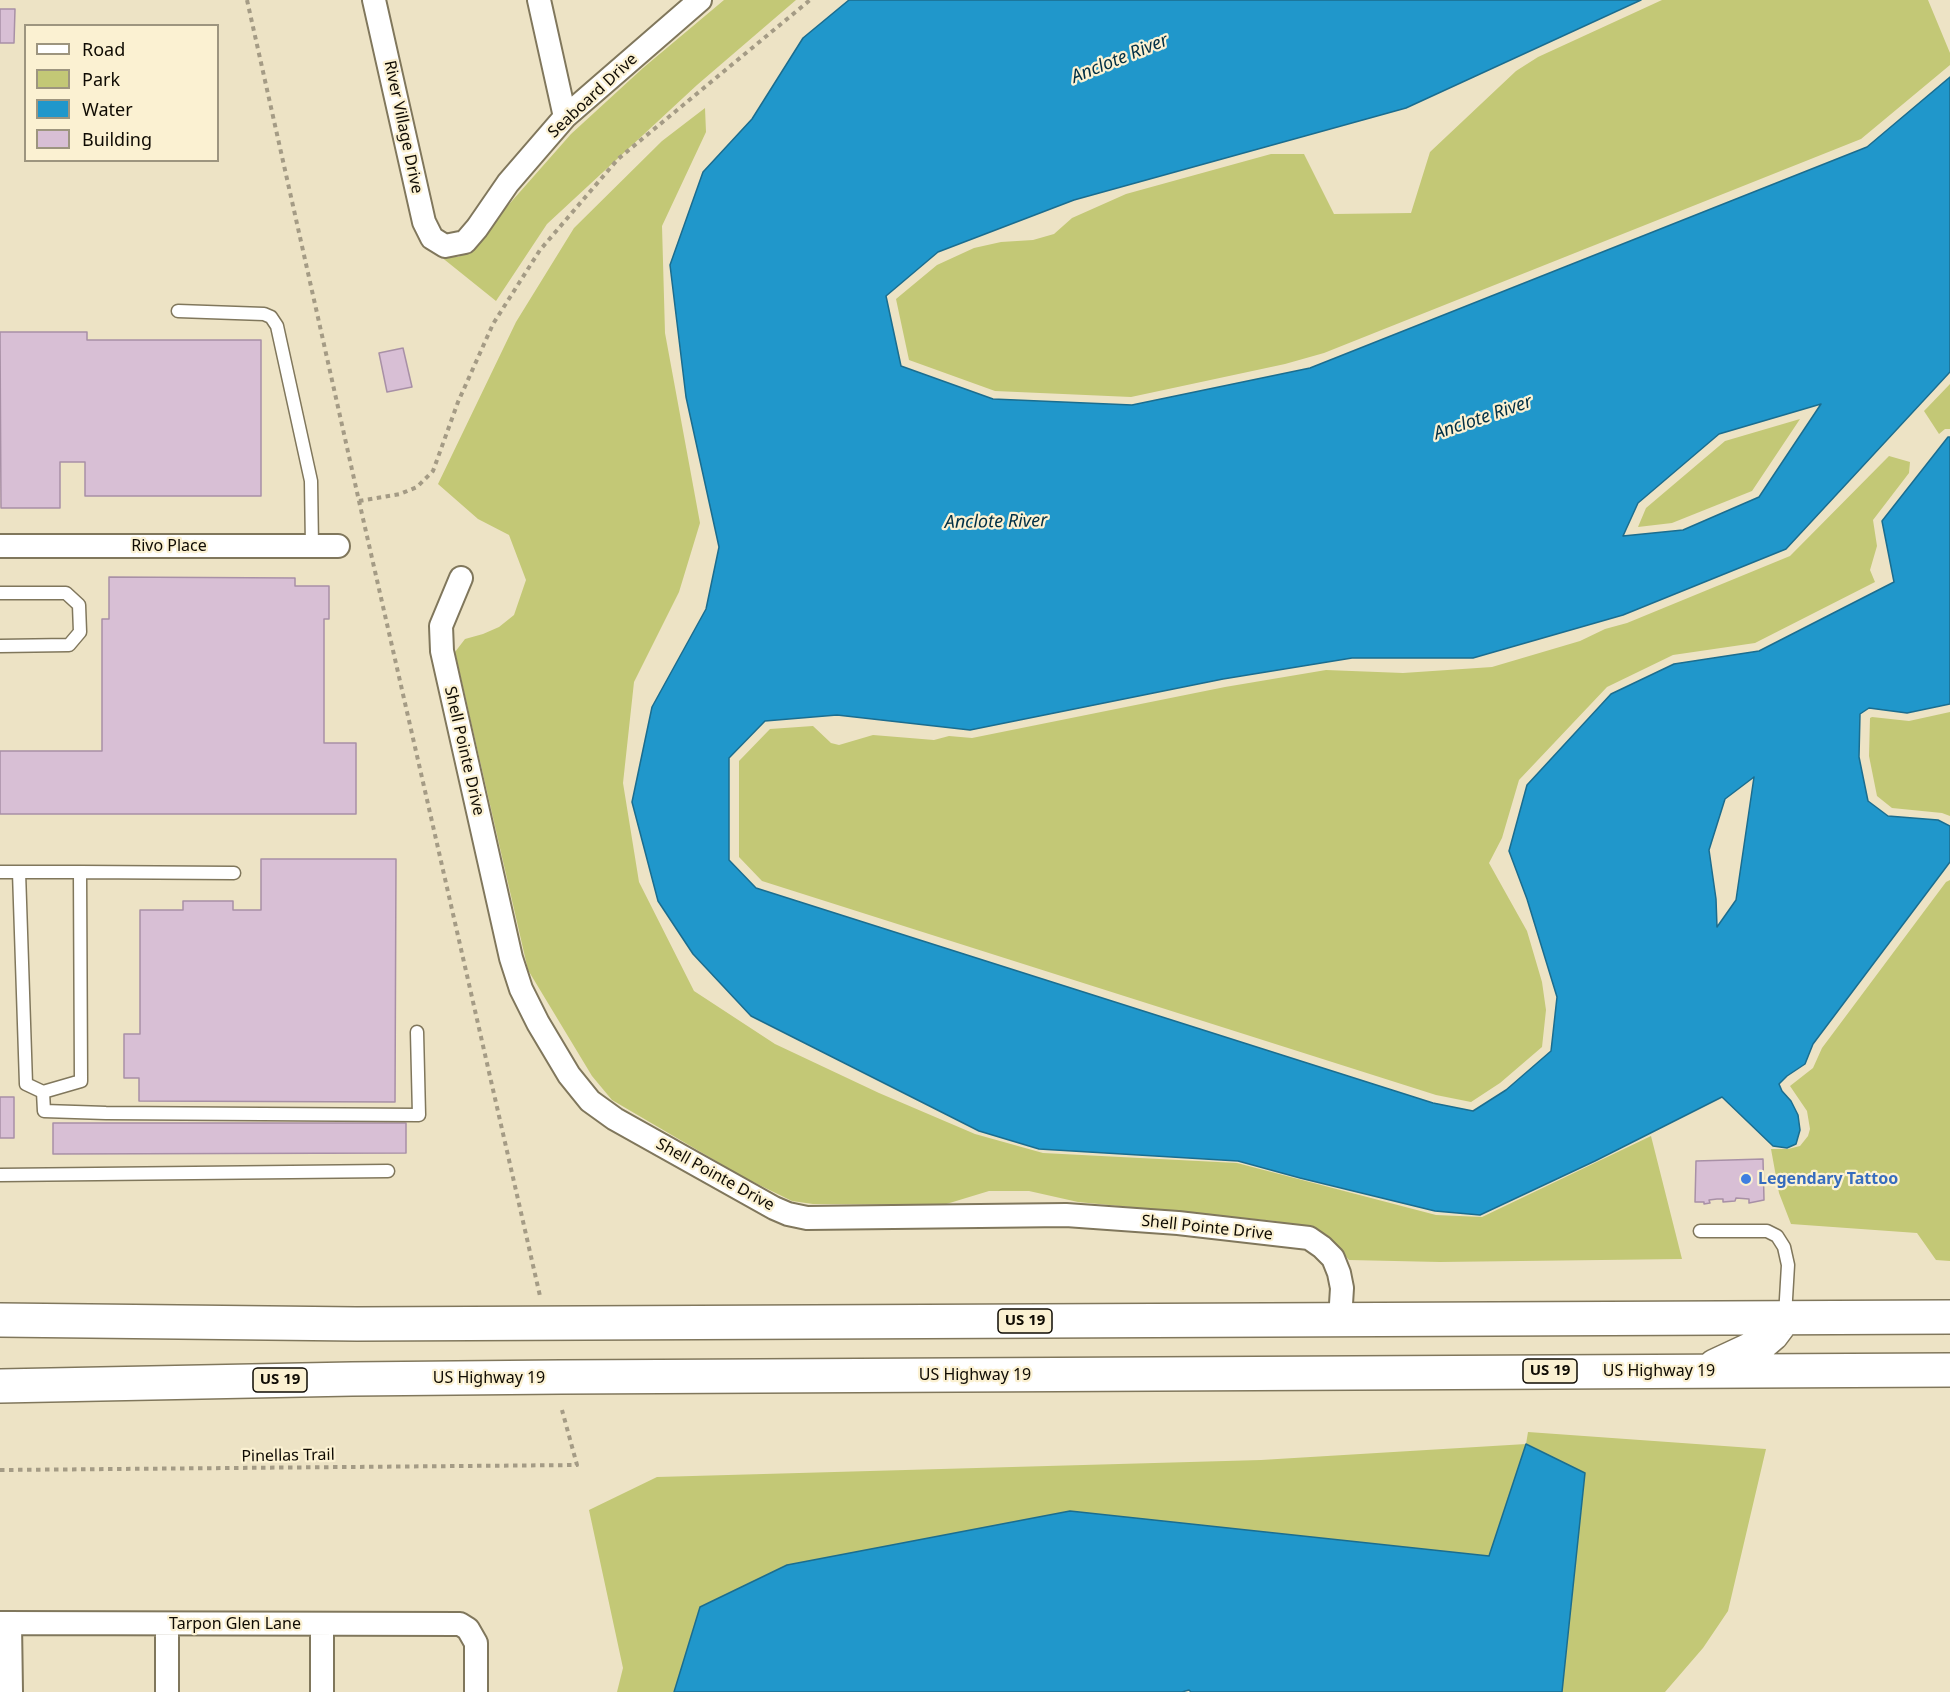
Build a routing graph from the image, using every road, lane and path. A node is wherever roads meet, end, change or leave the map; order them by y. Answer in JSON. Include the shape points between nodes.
{"nodes":[{"id":1,"x":247,"y":0,"type":"edge"},
{"id":2,"x":374,"y":0,"type":"edge"},
{"id":3,"x":539,"y":0,"type":"edge"},
{"id":4,"x":699,"y":0,"type":"edge"},
{"id":5,"x":810,"y":0,"type":"edge"},
{"id":6,"x":566,"y":117,"type":"junction"},
{"id":7,"x":445,"y":246,"type":"joint"},
{"id":8,"x":178,"y":311,"type":"dead end"},
{"id":9,"x":358,"y":501,"type":"junction"},
{"id":10,"x":0,"y":546,"type":"edge"},
{"id":11,"x":312,"y":546,"type":"junction"},
{"id":12,"x":338,"y":546,"type":"dead end"},
{"id":13,"x":461,"y":578,"type":"dead end"},
{"id":14,"x":0,"y":593,"type":"edge"},
{"id":15,"x":0,"y":646,"type":"edge"},
{"id":16,"x":0,"y":872,"type":"edge"},
{"id":17,"x":19,"y":872,"type":"junction"},
{"id":18,"x":80,"y":872,"type":"junction"},
{"id":19,"x":234,"y":873,"type":"dead end"},
{"id":20,"x":417,"y":1032,"type":"dead end"},
{"id":21,"x":43,"y":1092,"type":"junction"},
{"id":22,"x":388,"y":1171,"type":"dead end"},
{"id":23,"x":0,"y":1175,"type":"edge"},
{"id":24,"x":1700,"y":1231,"type":"dead end"},
{"id":25,"x":540,"y":1296,"type":"dead end"},
{"id":26,"x":1950,"y":1317,"type":"edge"},
{"id":27,"x":1784,"y":1318,"type":"junction"},
{"id":28,"x":0,"y":1320,"type":"edge"},
{"id":29,"x":1340,"y":1320,"type":"junction"},
{"id":30,"x":134,"y":1322,"type":"junction"},
{"id":31,"x":0,"y":1342,"type":"edge"},
{"id":32,"x":1950,"y":1370,"type":"edge"},
{"id":33,"x":1706,"y":1371,"type":"junction"},
{"id":34,"x":0,"y":1386,"type":"edge"},
{"id":35,"x":562,"y":1410,"type":"dead end"},
{"id":36,"x":0,"y":1470,"type":"edge"},
{"id":37,"x":5,"y":1623,"type":"edge"},
{"id":38,"x":167,"y":1623,"type":"junction"},
{"id":39,"x":322,"y":1623,"type":"junction"},
{"id":40,"x":11,"y":1692,"type":"edge"},
{"id":41,"x":167,"y":1692,"type":"edge"},
{"id":42,"x":322,"y":1692,"type":"edge"},
{"id":43,"x":476,"y":1692,"type":"edge"}],
"edges":[{"from":1,"to":9,"type":"path"},
{"from":2,"to":7,"type":"street","name":"River Village Drive","via":[[423,222],[432,238]]},
{"from":3,"to":6,"type":"street"},
{"from":4,"to":6,"type":"street","name":"Seaboard Drive"},
{"from":5,"to":9,"type":"path","via":[[618,159],[540,249],[493,324],[433,471],[417,487],[400,494]]},
{"from":6,"to":7,"type":"street","name":"Seaboard Drive","via":[[508,183],[465,242]]},
{"from":8,"to":11,"type":"lane","via":[[264,314],[277,326],[311,481]]},
{"from":9,"to":25,"type":"path"},
{"from":10,"to":11,"type":"street","name":"Rivo Place"},
{"from":11,"to":12,"type":"street","name":"Rivo Place"},
{"from":13,"to":29,"type":"street","name":"Shell Pointe Drive","via":[[441,626],[442,651],[511,958],[538,1023],[569,1075],[590,1101],[774,1208],[807,1218],[1066,1215],[1178,1223],[1309,1239],[1333,1258],[1339,1273]]},
{"from":14,"to":15,"type":"lane","via":[[66,593],[79,605],[80,632],[69,645]]},
{"from":16,"to":17,"type":"lane"},
{"from":17,"to":18,"type":"lane"},
{"from":17,"to":21,"type":"lane","via":[[26,1084]]},
{"from":18,"to":19,"type":"lane"},
{"from":18,"to":21,"type":"lane","via":[[81,1081]]},
{"from":20,"to":21,"type":"lane","via":[[419,1115],[44,1111]]},
{"from":22,"to":23,"type":"lane"},
{"from":24,"to":27,"type":"lane","via":[[1767,1231],[1777,1236],[1788,1265]]},
{"from":26,"to":27,"type":"highway","number":"US 19"},
{"from":27,"to":29,"type":"highway","number":"US 19"},
{"from":27,"to":33,"type":"highway","via":[[1758,1346]]},
{"from":28,"to":30,"type":"highway","number":"US 19"},
{"from":29,"to":30,"type":"highway","number":"US 19"},
{"from":30,"to":31,"type":"highway"},
{"from":32,"to":33,"type":"highway","name":"US Highway 19","number":"US 19"},
{"from":33,"to":34,"type":"highway","name":"US Highway 19","number":"US 19","via":[[364,1379]]},
{"from":35,"to":36,"type":"path","name":"Pinellas Trail","via":[[577,1465]]},
{"from":37,"to":38,"type":"street","name":"Tarpon Glen Lane"},
{"from":37,"to":40,"type":"street"},
{"from":38,"to":39,"type":"street","name":"Tarpon Glen Lane"},
{"from":38,"to":41,"type":"street"},
{"from":39,"to":42,"type":"street"},
{"from":39,"to":43,"type":"street","name":"Tarpon Glen Lane","via":[[460,1624],[476,1643]]}]}
